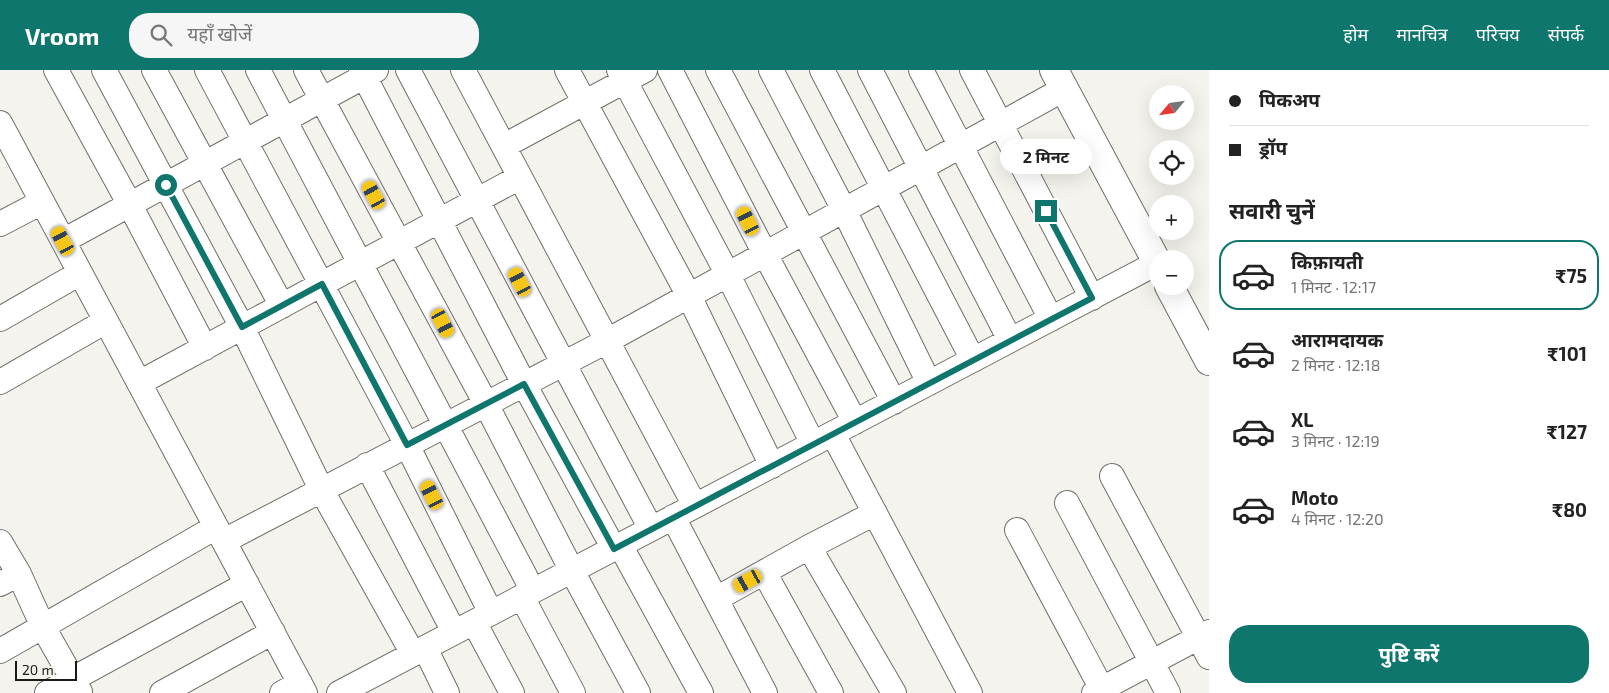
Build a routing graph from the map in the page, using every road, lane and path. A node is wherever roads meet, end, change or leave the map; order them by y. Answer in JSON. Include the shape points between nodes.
{"nodes":[{"id":1,"x":56,"y":70,"type":"edge"},
{"id":2,"x":104,"y":70,"type":"edge"},
{"id":3,"x":154,"y":70,"type":"edge"},
{"id":4,"x":207,"y":70,"type":"edge"},
{"id":5,"x":258,"y":70,"type":"edge"},
{"id":6,"x":306,"y":70,"type":"edge"},
{"id":7,"x":408,"y":70,"type":"edge"},
{"id":8,"x":463,"y":70,"type":"edge"},
{"id":9,"x":567,"y":70,"type":"edge"},
{"id":10,"x":645,"y":70,"type":"edge"},
{"id":11,"x":670,"y":70,"type":"edge"},
{"id":12,"x":718,"y":70,"type":"edge"},
{"id":13,"x":771,"y":70,"type":"edge"},
{"id":14,"x":822,"y":70,"type":"edge"},
{"id":15,"x":870,"y":70,"type":"edge"},
{"id":16,"x":921,"y":70,"type":"edge"},
{"id":17,"x":972,"y":70,"type":"edge"},
{"id":18,"x":367,"y":72,"type":"edge"},
{"id":19,"x":622,"y":76,"type":"edge"},
{"id":20,"x":1059,"y":80,"type":"edge"},
{"id":21,"x":322,"y":100,"type":"junction"},
{"id":22,"x":585,"y":102,"type":"junction"},
{"id":23,"x":285,"y":120,"type":"junction"},
{"id":24,"x":0,"y":123,"type":"edge"},
{"id":25,"x":1001,"y":124,"type":"junction"},
{"id":26,"x":246,"y":141,"type":"junction"},
{"id":27,"x":504,"y":146,"type":"junction"},
{"id":28,"x":961,"y":146,"type":"junction"},
{"id":29,"x":206,"y":163,"type":"junction"},
{"id":30,"x":921,"y":168,"type":"junction"},
{"id":31,"x":520,"y":176,"type":"junction"},
{"id":32,"x":166,"y":185,"type":"junction"},
{"id":33,"x":883,"y":189,"type":"junction"},
{"id":34,"x":477,"y":200,"type":"junction"},
{"id":35,"x":42,"y":202,"type":"junction"},
{"id":36,"x":130,"y":205,"type":"junction"},
{"id":37,"x":844,"y":210,"type":"junction"},
{"id":38,"x":439,"y":221,"type":"junction"},
{"id":39,"x":0,"y":224,"type":"edge"},
{"id":40,"x":804,"y":233,"type":"junction"},
{"id":41,"x":63,"y":241,"type":"junction"},
{"id":42,"x":399,"y":242,"type":"junction"},
{"id":43,"x":1150,"y":250,"type":"edge"},
{"id":44,"x":765,"y":254,"type":"junction"},
{"id":45,"x":360,"y":264,"type":"junction"},
{"id":46,"x":1149,"y":268,"type":"edge"},
{"id":47,"x":80,"y":272,"type":"junction"},
{"id":48,"x":728,"y":274,"type":"junction"},
{"id":49,"x":322,"y":284,"type":"junction"},
{"id":50,"x":1174,"y":295,"type":"edge"},
{"id":51,"x":688,"y":296,"type":"junction"},
{"id":52,"x":1092,"y":298,"type":"junction"},
{"id":53,"x":282,"y":306,"type":"junction"},
{"id":54,"x":0,"y":319,"type":"edge"},
{"id":55,"x":1051,"y":319,"type":"junction"},
{"id":56,"x":106,"y":321,"type":"junction"},
{"id":57,"x":242,"y":327,"type":"junction"},
{"id":58,"x":1010,"y":340,"type":"junction"},
{"id":59,"x":607,"y":341,"type":"junction"},
{"id":60,"x":205,"y":348,"type":"junction"},
{"id":61,"x":973,"y":360,"type":"junction"},
{"id":62,"x":1209,"y":361,"type":"edge"},
{"id":63,"x":564,"y":364,"type":"junction"},
{"id":64,"x":0,"y":382,"type":"edge"},
{"id":65,"x":139,"y":383,"type":"junction"},
{"id":66,"x":929,"y":383,"type":"junction"},
{"id":67,"x":524,"y":384,"type":"junction"},
{"id":68,"x":894,"y":402,"type":"junction"},
{"id":69,"x":486,"y":404,"type":"junction"},
{"id":70,"x":855,"y":422,"type":"junction"},
{"id":71,"x":446,"y":425,"type":"junction"},
{"id":72,"x":823,"y":439,"type":"junction"},
{"id":73,"x":407,"y":445,"type":"junction"},
{"id":74,"x":367,"y":465,"type":"junction"},
{"id":75,"x":772,"y":466,"type":"junction"},
{"id":76,"x":1112,"y":476,"type":"dead end"},
{"id":77,"x":321,"y":489,"type":"junction"},
{"id":78,"x":1067,"y":502,"type":"dead end"},
{"id":79,"x":695,"y":506,"type":"junction"},
{"id":80,"x":875,"y":513,"type":"junction"},
{"id":81,"x":673,"y":517,"type":"junction"},
{"id":82,"x":651,"y":529,"type":"junction"},
{"id":83,"x":1017,"y":530,"type":"dead end"},
{"id":84,"x":220,"y":534,"type":"junction"},
{"id":85,"x":0,"y":542,"type":"edge"},
{"id":86,"x":617,"y":547,"type":"junction"},
{"id":87,"x":809,"y":547,"type":"junction"},
{"id":88,"x":572,"y":571,"type":"junction"},
{"id":89,"x":764,"y":572,"type":"junction"},
{"id":90,"x":9,"y":579,"type":"edge"},
{"id":91,"x":247,"y":584,"type":"junction"},
{"id":92,"x":527,"y":594,"type":"junction"},
{"id":93,"x":716,"y":599,"type":"junction"},
{"id":94,"x":473,"y":622,"type":"junction"},
{"id":95,"x":43,"y":627,"type":"junction"},
{"id":96,"x":273,"y":632,"type":"junction"},
{"id":97,"x":1206,"y":642,"type":"edge"},
{"id":98,"x":0,"y":651,"type":"edge"},
{"id":99,"x":419,"y":651,"type":"junction"},
{"id":100,"x":1152,"y":662,"type":"junction"},
{"id":101,"x":77,"y":686,"type":"edge"},
{"id":102,"x":296,"y":690,"type":"edge"},
{"id":103,"x":1100,"y":692,"type":"edge"},
{"id":104,"x":47,"y":693,"type":"edge"},
{"id":105,"x":162,"y":693,"type":"edge"},
{"id":106,"x":339,"y":693,"type":"edge"},
{"id":107,"x":447,"y":693,"type":"edge"},
{"id":108,"x":512,"y":693,"type":"edge"},
{"id":109,"x":573,"y":693,"type":"edge"},
{"id":110,"x":638,"y":693,"type":"edge"},
{"id":111,"x":701,"y":693,"type":"edge"},
{"id":112,"x":765,"y":693,"type":"edge"},
{"id":113,"x":831,"y":693,"type":"edge"},
{"id":114,"x":894,"y":693,"type":"edge"},
{"id":115,"x":970,"y":693,"type":"edge"},
{"id":116,"x":1168,"y":693,"type":"edge"}],
"edges":[{"from":1,"to":36,"type":"street"},
{"from":2,"to":32,"type":"street"},
{"from":3,"to":29,"type":"street"},
{"from":4,"to":26,"type":"street"},
{"from":5,"to":23,"type":"street"},
{"from":6,"to":21,"type":"street"},
{"from":7,"to":34,"type":"street"},
{"from":8,"to":27,"type":"street"},
{"from":9,"to":22,"type":"street"},
{"from":10,"to":19,"type":"street"},
{"from":11,"to":44,"type":"street"},
{"from":12,"to":40,"type":"street"},
{"from":13,"to":37,"type":"street"},
{"from":14,"to":33,"type":"street"},
{"from":15,"to":30,"type":"street"},
{"from":16,"to":28,"type":"street"},
{"from":17,"to":25,"type":"street"},
{"from":18,"to":21,"type":"street"},
{"from":18,"to":38,"type":"street"},
{"from":19,"to":22,"type":"street"},
{"from":19,"to":48,"type":"street"},
{"from":20,"to":25,"type":"street"},
{"from":20,"to":43,"type":"street"},
{"from":21,"to":23,"type":"street"},
{"from":21,"to":42,"type":"street"},
{"from":22,"to":27,"type":"street"},
{"from":22,"to":51,"type":"street"},
{"from":23,"to":26,"type":"street"},
{"from":23,"to":45,"type":"street"},
{"from":24,"to":35,"type":"street"},
{"from":25,"to":28,"type":"street"},
{"from":25,"to":52,"type":"street"},
{"from":26,"to":29,"type":"street"},
{"from":26,"to":49,"type":"street"},
{"from":27,"to":31,"type":"street"},
{"from":28,"to":30,"type":"street"},
{"from":28,"to":55,"type":"street"},
{"from":29,"to":32,"type":"street"},
{"from":29,"to":53,"type":"street"},
{"from":30,"to":33,"type":"street"},
{"from":30,"to":58,"type":"street"},
{"from":31,"to":34,"type":"street"},
{"from":31,"to":59,"type":"street"},
{"from":32,"to":36,"type":"street"},
{"from":32,"to":57,"type":"street"},
{"from":33,"to":37,"type":"street"},
{"from":33,"to":61,"type":"street"},
{"from":34,"to":38,"type":"street"},
{"from":34,"to":63,"type":"street"},
{"from":35,"to":39,"type":"street"},
{"from":35,"to":41,"type":"street"},
{"from":36,"to":41,"type":"street"},
{"from":36,"to":60,"type":"street"},
{"from":37,"to":40,"type":"street"},
{"from":37,"to":66,"type":"street"},
{"from":38,"to":42,"type":"street"},
{"from":38,"to":67,"type":"street"},
{"from":40,"to":44,"type":"street"},
{"from":40,"to":68,"type":"street"},
{"from":41,"to":47,"type":"street"},
{"from":42,"to":45,"type":"street"},
{"from":42,"to":69,"type":"street"},
{"from":44,"to":48,"type":"street"},
{"from":44,"to":70,"type":"street"},
{"from":45,"to":49,"type":"street"},
{"from":45,"to":71,"type":"street"},
{"from":46,"to":52,"type":"street"},
{"from":47,"to":54,"type":"street"},
{"from":47,"to":56,"type":"street"},
{"from":48,"to":51,"type":"street"},
{"from":48,"to":72,"type":"street"},
{"from":49,"to":53,"type":"street"},
{"from":49,"to":73,"type":"street"},
{"from":50,"to":62,"type":"street"},
{"from":51,"to":59,"type":"street"},
{"from":51,"to":75,"type":"street"},
{"from":52,"to":55,"type":"street"},
{"from":53,"to":57,"type":"street"},
{"from":55,"to":58,"type":"street"},
{"from":56,"to":64,"type":"street"},
{"from":56,"to":65,"type":"street"},
{"from":57,"to":60,"type":"street"},
{"from":57,"to":77,"type":"street"},
{"from":58,"to":61,"type":"street"},
{"from":59,"to":63,"type":"street"},
{"from":59,"to":79,"type":"street"},
{"from":60,"to":65,"type":"street"},
{"from":61,"to":66,"type":"street"},
{"from":63,"to":67,"type":"street"},
{"from":63,"to":82,"type":"street"},
{"from":65,"to":84,"type":"street"},
{"from":66,"to":68,"type":"street"},
{"from":67,"to":69,"type":"street"},
{"from":67,"to":86,"type":"street"},
{"from":68,"to":70,"type":"street"},
{"from":69,"to":71,"type":"street"},
{"from":69,"to":88,"type":"street"},
{"from":70,"to":72,"type":"street"},
{"from":71,"to":73,"type":"street"},
{"from":71,"to":92,"type":"street"},
{"from":72,"to":75,"type":"street"},
{"from":72,"to":80,"type":"street"},
{"from":73,"to":74,"type":"street"},
{"from":73,"to":94,"type":"street"},
{"from":74,"to":77,"type":"street"},
{"from":74,"to":94,"type":"street"},
{"from":75,"to":79,"type":"street"},
{"from":76,"to":97,"type":"street"},
{"from":77,"to":84,"type":"street"},
{"from":77,"to":99,"type":"street"},
{"from":78,"to":100,"type":"street"},
{"from":79,"to":81,"type":"street"},
{"from":80,"to":87,"type":"street"},
{"from":80,"to":115,"type":"street"},
{"from":81,"to":82,"type":"street"},
{"from":81,"to":93,"type":"street"},
{"from":82,"to":86,"type":"street"},
{"from":83,"to":103,"type":"street"},
{"from":84,"to":91,"type":"street"},
{"from":84,"to":95,"type":"street"},
{"from":85,"to":90,"type":"street"},
{"from":86,"to":88,"type":"street"},
{"from":86,"to":111,"type":"street"},
{"from":87,"to":89,"type":"street"},
{"from":87,"to":114,"type":"street"},
{"from":88,"to":92,"type":"street"},
{"from":88,"to":110,"type":"street"},
{"from":89,"to":93,"type":"street"},
{"from":89,"to":113,"type":"street"},
{"from":90,"to":95,"type":"street"},
{"from":91,"to":96,"type":"street"},
{"from":91,"to":101,"type":"street"},
{"from":92,"to":94,"type":"street"},
{"from":92,"to":109,"type":"street"},
{"from":93,"to":112,"type":"street"},
{"from":94,"to":99,"type":"street"},
{"from":94,"to":108,"type":"street"},
{"from":95,"to":98,"type":"street"},
{"from":95,"to":101,"type":"street"},
{"from":96,"to":102,"type":"street"},
{"from":96,"to":105,"type":"street"},
{"from":97,"to":100,"type":"street"},
{"from":99,"to":106,"type":"street"},
{"from":99,"to":107,"type":"street"},
{"from":100,"to":103,"type":"street"},
{"from":100,"to":116,"type":"street"},
{"from":101,"to":104,"type":"street"}]}
